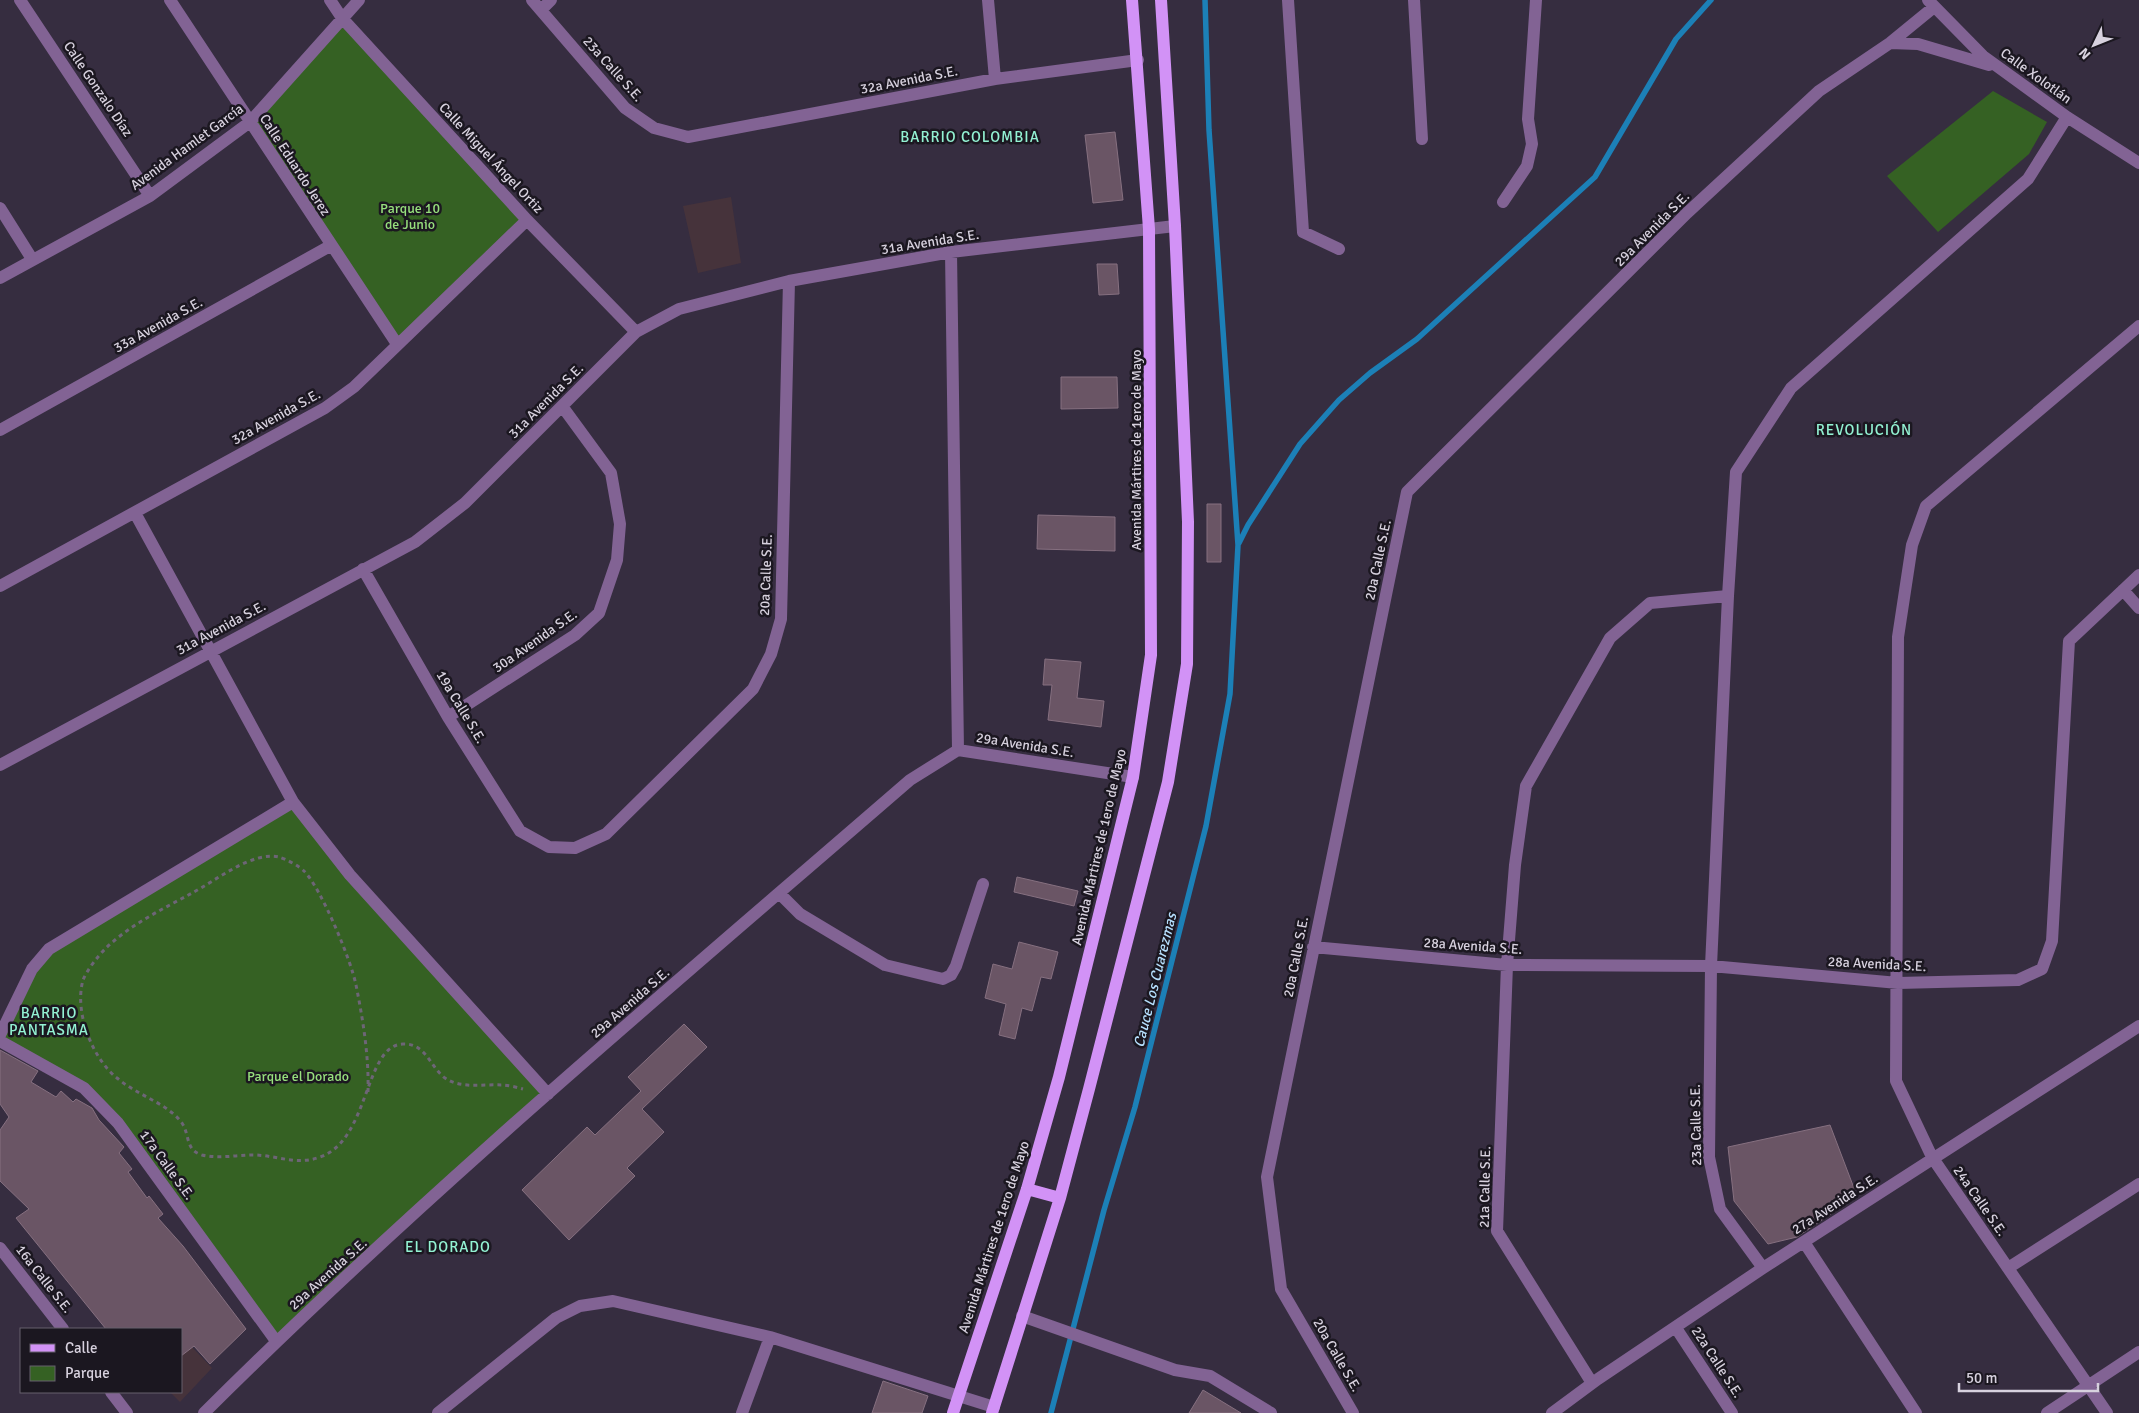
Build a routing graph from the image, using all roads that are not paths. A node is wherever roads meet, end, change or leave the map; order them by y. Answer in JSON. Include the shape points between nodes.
{"nodes":[{"id":1,"x":20,"y":0,"type":"edge"},
{"id":2,"x":170,"y":0,"type":"edge"},
{"id":3,"x":330,"y":0,"type":"edge"},
{"id":4,"x":359,"y":0,"type":"edge"},
{"id":5,"x":532,"y":0,"type":"edge"},
{"id":6,"x":551,"y":0,"type":"edge"},
{"id":7,"x":988,"y":0,"type":"edge"},
{"id":8,"x":1132,"y":0,"type":"edge"},
{"id":9,"x":1161,"y":0,"type":"edge"},
{"id":10,"x":1288,"y":0,"type":"edge"},
{"id":11,"x":1414,"y":0,"type":"edge"},
{"id":12,"x":1536,"y":0,"type":"edge"},
{"id":13,"x":1931,"y":3,"type":"edge"},
{"id":14,"x":541,"y":10,"type":"junction"},
{"id":15,"x":342,"y":18,"type":"junction"},
{"id":16,"x":1890,"y":43,"type":"junction"},
{"id":17,"x":1138,"y":60,"type":"junction"},
{"id":18,"x":1999,"y":68,"type":"junction"},
{"id":19,"x":995,"y":79,"type":"junction"},
{"id":20,"x":2067,"y":117,"type":"junction"},
{"id":21,"x":250,"y":122,"type":"junction"},
{"id":22,"x":688,"y":137,"type":"joint"},
{"id":23,"x":1422,"y":139,"type":"dead end"},
{"id":24,"x":2139,"y":163,"type":"edge"},
{"id":25,"x":150,"y":196,"type":"junction"},
{"id":26,"x":1503,"y":202,"type":"dead end"},
{"id":27,"x":0,"y":208,"type":"edge"},
{"id":28,"x":527,"y":220,"type":"junction"},
{"id":29,"x":1175,"y":226,"type":"junction"},
{"id":30,"x":1150,"y":229,"type":"junction"},
{"id":31,"x":330,"y":246,"type":"junction"},
{"id":32,"x":1339,"y":249,"type":"dead end"},
{"id":33,"x":951,"y":252,"type":"junction"},
{"id":34,"x":32,"y":259,"type":"junction"},
{"id":35,"x":0,"y":278,"type":"edge"},
{"id":36,"x":789,"y":281,"type":"junction"},
{"id":37,"x":2139,"y":326,"type":"edge"},
{"id":38,"x":636,"y":332,"type":"junction"},
{"id":39,"x":397,"y":344,"type":"junction"},
{"id":40,"x":562,"y":406,"type":"junction"},
{"id":41,"x":0,"y":430,"type":"edge"},
{"id":42,"x":1407,"y":492,"type":"joint"},
{"id":43,"x":135,"y":513,"type":"junction"},
{"id":44,"x":363,"y":569,"type":"junction"},
{"id":45,"x":2139,"y":575,"type":"edge"},
{"id":46,"x":0,"y":586,"type":"edge"},
{"id":47,"x":2122,"y":590,"type":"junction"},
{"id":48,"x":1728,"y":596,"type":"junction"},
{"id":49,"x":2139,"y":608,"type":"edge"},
{"id":50,"x":211,"y":650,"type":"junction"},
{"id":51,"x":448,"y":717,"type":"junction"},
{"id":52,"x":958,"y":750,"type":"junction"},
{"id":53,"x":0,"y":765,"type":"edge"},
{"id":54,"x":1133,"y":777,"type":"junction"},
{"id":55,"x":293,"y":802,"type":"junction"},
{"id":56,"x":549,"y":847,"type":"joint"},
{"id":57,"x":983,"y":884,"type":"dead end"},
{"id":58,"x":779,"y":894,"type":"junction"},
{"id":59,"x":1313,"y":947,"type":"junction"},
{"id":60,"x":1507,"y":964,"type":"junction"},
{"id":61,"x":1711,"y":966,"type":"junction"},
{"id":62,"x":1898,"y":983,"type":"junction"},
{"id":63,"x":2139,"y":1026,"type":"edge"},
{"id":64,"x":0,"y":1035,"type":"edge"},
{"id":65,"x":0,"y":1041,"type":"edge"},
{"id":66,"x":548,"y":1094,"type":"junction"},
{"id":67,"x":1932,"y":1157,"type":"junction"},
{"id":68,"x":2139,"y":1184,"type":"edge"},
{"id":69,"x":1027,"y":1189,"type":"junction"},
{"id":70,"x":1060,"y":1198,"type":"junction"},
{"id":71,"x":1804,"y":1242,"type":"junction"},
{"id":72,"x":0,"y":1248,"type":"edge"},
{"id":73,"x":1763,"y":1268,"type":"junction"},
{"id":74,"x":2008,"y":1268,"type":"junction"},
{"id":75,"x":1022,"y":1316,"type":"junction"},
{"id":76,"x":62,"y":1328,"type":"edge"},
{"id":77,"x":1676,"y":1328,"type":"junction"},
{"id":78,"x":770,"y":1337,"type":"junction"},
{"id":79,"x":276,"y":1341,"type":"junction"},
{"id":80,"x":2139,"y":1352,"type":"edge"},
{"id":81,"x":1592,"y":1383,"type":"junction"},
{"id":82,"x":2090,"y":1386,"type":"junction"},
{"id":83,"x":112,"y":1393,"type":"edge"},
{"id":84,"x":960,"y":1396,"type":"junction"},
{"id":85,"x":993,"y":1410,"type":"edge"},
{"id":86,"x":127,"y":1413,"type":"edge"},
{"id":87,"x":204,"y":1413,"type":"edge"},
{"id":88,"x":438,"y":1413,"type":"edge"},
{"id":89,"x":742,"y":1413,"type":"edge"},
{"id":90,"x":953,"y":1413,"type":"edge"},
{"id":91,"x":1271,"y":1413,"type":"edge"},
{"id":92,"x":1353,"y":1413,"type":"edge"},
{"id":93,"x":1552,"y":1413,"type":"edge"},
{"id":94,"x":1732,"y":1413,"type":"edge"},
{"id":95,"x":1916,"y":1413,"type":"edge"},
{"id":96,"x":2047,"y":1413,"type":"edge"},
{"id":97,"x":2107,"y":1413,"type":"edge"}],
"edges":[{"from":1,"to":25,"type":"street","name":"Calle Gonzalo Díaz"},
{"from":2,"to":21,"type":"street","name":"Calle Eduardo Jerez"},
{"from":3,"to":15,"type":"street","name":"Calle Miguel Ángel Ortiz"},
{"from":4,"to":15,"type":"street","name":"Avenida Hamlet García"},
{"from":5,"to":14,"type":"street","name":"23a Calle S.E."},
{"from":6,"to":14,"type":"street"},
{"from":7,"to":19,"type":"street"},
{"from":8,"to":17,"type":"main road","name":"Avenida Mártires de 1ero de Mayo"},
{"from":9,"to":29,"type":"main road"},
{"from":10,"to":32,"type":"street","via":[[1303,232]]},
{"from":11,"to":23,"type":"street"},
{"from":12,"to":26,"type":"street","via":[[1528,119],[1532,144],[1527,166]]},
{"from":13,"to":16,"type":"street","name":"29a Avenida S.E."},
{"from":13,"to":18,"type":"street","name":"Calle Xolotlán"},
{"from":14,"to":22,"type":"street","name":"23a Calle S.E.","via":[[625,108],[654,128]]},
{"from":15,"to":21,"type":"street","name":"Avenida Hamlet García"},
{"from":15,"to":28,"type":"street","name":"Calle Miguel Ángel Ortiz"},
{"from":16,"to":18,"type":"street","via":[[1918,44]]},
{"from":16,"to":42,"type":"street","name":"29a Avenida S.E.","via":[[1812,98],[1688,213]]},
{"from":17,"to":19,"type":"street","name":"32a Avenida S.E."},
{"from":17,"to":30,"type":"main road","name":"Avenida Mártires de 1ero de Mayo"},
{"from":18,"to":20,"type":"street","name":"Calle Xolotlán"},
{"from":19,"to":22,"type":"street","name":"32a Avenida S.E."},
{"from":20,"to":24,"type":"street","name":"Calle Xolotlán"},
{"from":20,"to":48,"type":"street","name":"23a Calle S.E.","via":[[2028,178],[1791,388],[1736,472]]},
{"from":21,"to":25,"type":"street","name":"Avenida Hamlet García"},
{"from":21,"to":31,"type":"street","name":"Calle Eduardo Jerez"},
{"from":25,"to":34,"type":"street","name":"Avenida Hamlet García"},
{"from":27,"to":34,"type":"street"},
{"from":28,"to":38,"type":"street","name":"Calle Miguel Ángel Ortiz"},
{"from":28,"to":39,"type":"street","name":"32a Avenida S.E."},
{"from":29,"to":30,"type":"street","name":"31a Avenida S.E."},
{"from":29,"to":70,"type":"main road","via":[[1188,522],[1187,664],[1168,782]]},
{"from":30,"to":33,"type":"street","name":"31a Avenida S.E."},
{"from":30,"to":54,"type":"main road","name":"Avenida Mártires de 1ero de Mayo","via":[[1151,655]]},
{"from":31,"to":39,"type":"street","name":"Calle Eduardo Jerez"},
{"from":31,"to":41,"type":"street","name":"33a Avenida S.E."},
{"from":33,"to":36,"type":"street","name":"31a Avenida S.E."},
{"from":33,"to":52,"type":"street"},
{"from":34,"to":35,"type":"street","name":"Avenida Hamlet García"},
{"from":36,"to":38,"type":"street","name":"31a Avenida S.E.","via":[[679,309]]},
{"from":36,"to":56,"type":"street","name":"20a Calle S.E.","via":[[781,620],[771,654],[752,689],[606,834],[575,848]]},
{"from":37,"to":62,"type":"street","name":"24a Calle S.E.","via":[[1926,506],[1912,545],[1898,637]]},
{"from":38,"to":40,"type":"street","name":"31a Avenida S.E."},
{"from":39,"to":43,"type":"street","name":"32a Avenida S.E.","via":[[354,387],[325,408]]},
{"from":40,"to":44,"type":"street","name":"31a Avenida S.E.","via":[[465,503],[416,542]]},
{"from":40,"to":51,"type":"street","name":"30a Avenida S.E.","via":[[611,473],[620,524],[617,560],[599,613],[575,635]]},
{"from":42,"to":59,"type":"street","name":"20a Calle S.E."},
{"from":43,"to":46,"type":"street","name":"32a Avenida S.E."},
{"from":43,"to":50,"type":"street"},
{"from":44,"to":50,"type":"street","name":"31a Avenida S.E."},
{"from":44,"to":51,"type":"street","name":"19a Calle S.E."},
{"from":45,"to":47,"type":"street","name":"28a Avenida S.E."},
{"from":47,"to":49,"type":"street"},
{"from":47,"to":62,"type":"street","name":"28a Avenida S.E.","via":[[2069,641],[2052,941],[2042,969],[2018,980]]},
{"from":48,"to":60,"type":"street","name":"21a Calle S.E.","via":[[1650,603],[1610,638],[1526,786],[1515,865]]},
{"from":48,"to":61,"type":"street","name":"23a Calle S.E."},
{"from":50,"to":53,"type":"street","name":"31a Avenida S.E."},
{"from":50,"to":55,"type":"street"},
{"from":51,"to":56,"type":"street","name":"19a Calle S.E.","via":[[520,831]]},
{"from":52,"to":54,"type":"street","name":"29a Avenida S.E."},
{"from":52,"to":58,"type":"street","name":"29a Avenida S.E.","via":[[910,780]]},
{"from":54,"to":69,"type":"main road","name":"Avenida Mártires de 1ero de Mayo","via":[[1059,1077]]},
{"from":55,"to":64,"type":"street","via":[[48,949],[32,969]]},
{"from":55,"to":66,"type":"street","via":[[350,875]]},
{"from":57,"to":58,"type":"street","via":[[956,966],[943,979],[885,965],[800,914]]},
{"from":58,"to":66,"type":"street","name":"29a Avenida S.E."},
{"from":59,"to":60,"type":"street","name":"28a Avenida S.E."},
{"from":59,"to":92,"type":"street","name":"20a Calle S.E.","via":[[1267,1177],[1281,1289]]},
{"from":60,"to":61,"type":"street","name":"28a Avenida S.E."},
{"from":60,"to":81,"type":"street","name":"21a Calle S.E.","via":[[1497,1231]]},
{"from":61,"to":62,"type":"street","name":"28a Avenida S.E."},
{"from":61,"to":73,"type":"street","name":"23a Calle S.E.","via":[[1709,1157],[1720,1209]]},
{"from":62,"to":67,"type":"street","name":"24a Calle S.E.","via":[[1896,1081]]},
{"from":63,"to":67,"type":"street","name":"27a Avenida S.E."},
{"from":65,"to":79,"type":"street","name":"17a Calle S.E.","via":[[84,1088],[118,1123]]},
{"from":66,"to":79,"type":"street","name":"29a Avenida S.E."},
{"from":67,"to":71,"type":"street","name":"27a Avenida S.E."},
{"from":67,"to":74,"type":"street","name":"24a Calle S.E."},
{"from":68,"to":74,"type":"street"},
{"from":69,"to":70,"type":"main road"},
{"from":69,"to":84,"type":"main road","name":"Avenida Mártires de 1ero de Mayo"},
{"from":70,"to":75,"type":"main road"},
{"from":71,"to":73,"type":"street","name":"27a Avenida S.E."},
{"from":71,"to":95,"type":"street"},
{"from":72,"to":76,"type":"street","name":"16a Calle S.E."},
{"from":73,"to":77,"type":"street","name":"27a Avenida S.E."},
{"from":74,"to":82,"type":"street","name":"24a Calle S.E."},
{"from":75,"to":85,"type":"main road"},
{"from":75,"to":91,"type":"street","via":[[1175,1370],[1210,1376]]},
{"from":77,"to":81,"type":"street","name":"27a Avenida S.E."},
{"from":77,"to":94,"type":"street","name":"22a Calle S.E."},
{"from":78,"to":84,"type":"street"},
{"from":78,"to":88,"type":"street","via":[[614,1300],[580,1306],[556,1318]]},
{"from":78,"to":89,"type":"street"},
{"from":79,"to":87,"type":"street","name":"29a Avenida S.E."},
{"from":80,"to":82,"type":"street"},
{"from":81,"to":93,"type":"street","name":"27a Avenida S.E."},
{"from":82,"to":96,"type":"street"},
{"from":82,"to":97,"type":"street","name":"24a Calle S.E."},
{"from":83,"to":86,"type":"street"},
{"from":84,"to":85,"type":"street"},
{"from":84,"to":90,"type":"main road","name":"Avenida Mártires de 1ero de Mayo"}]}
